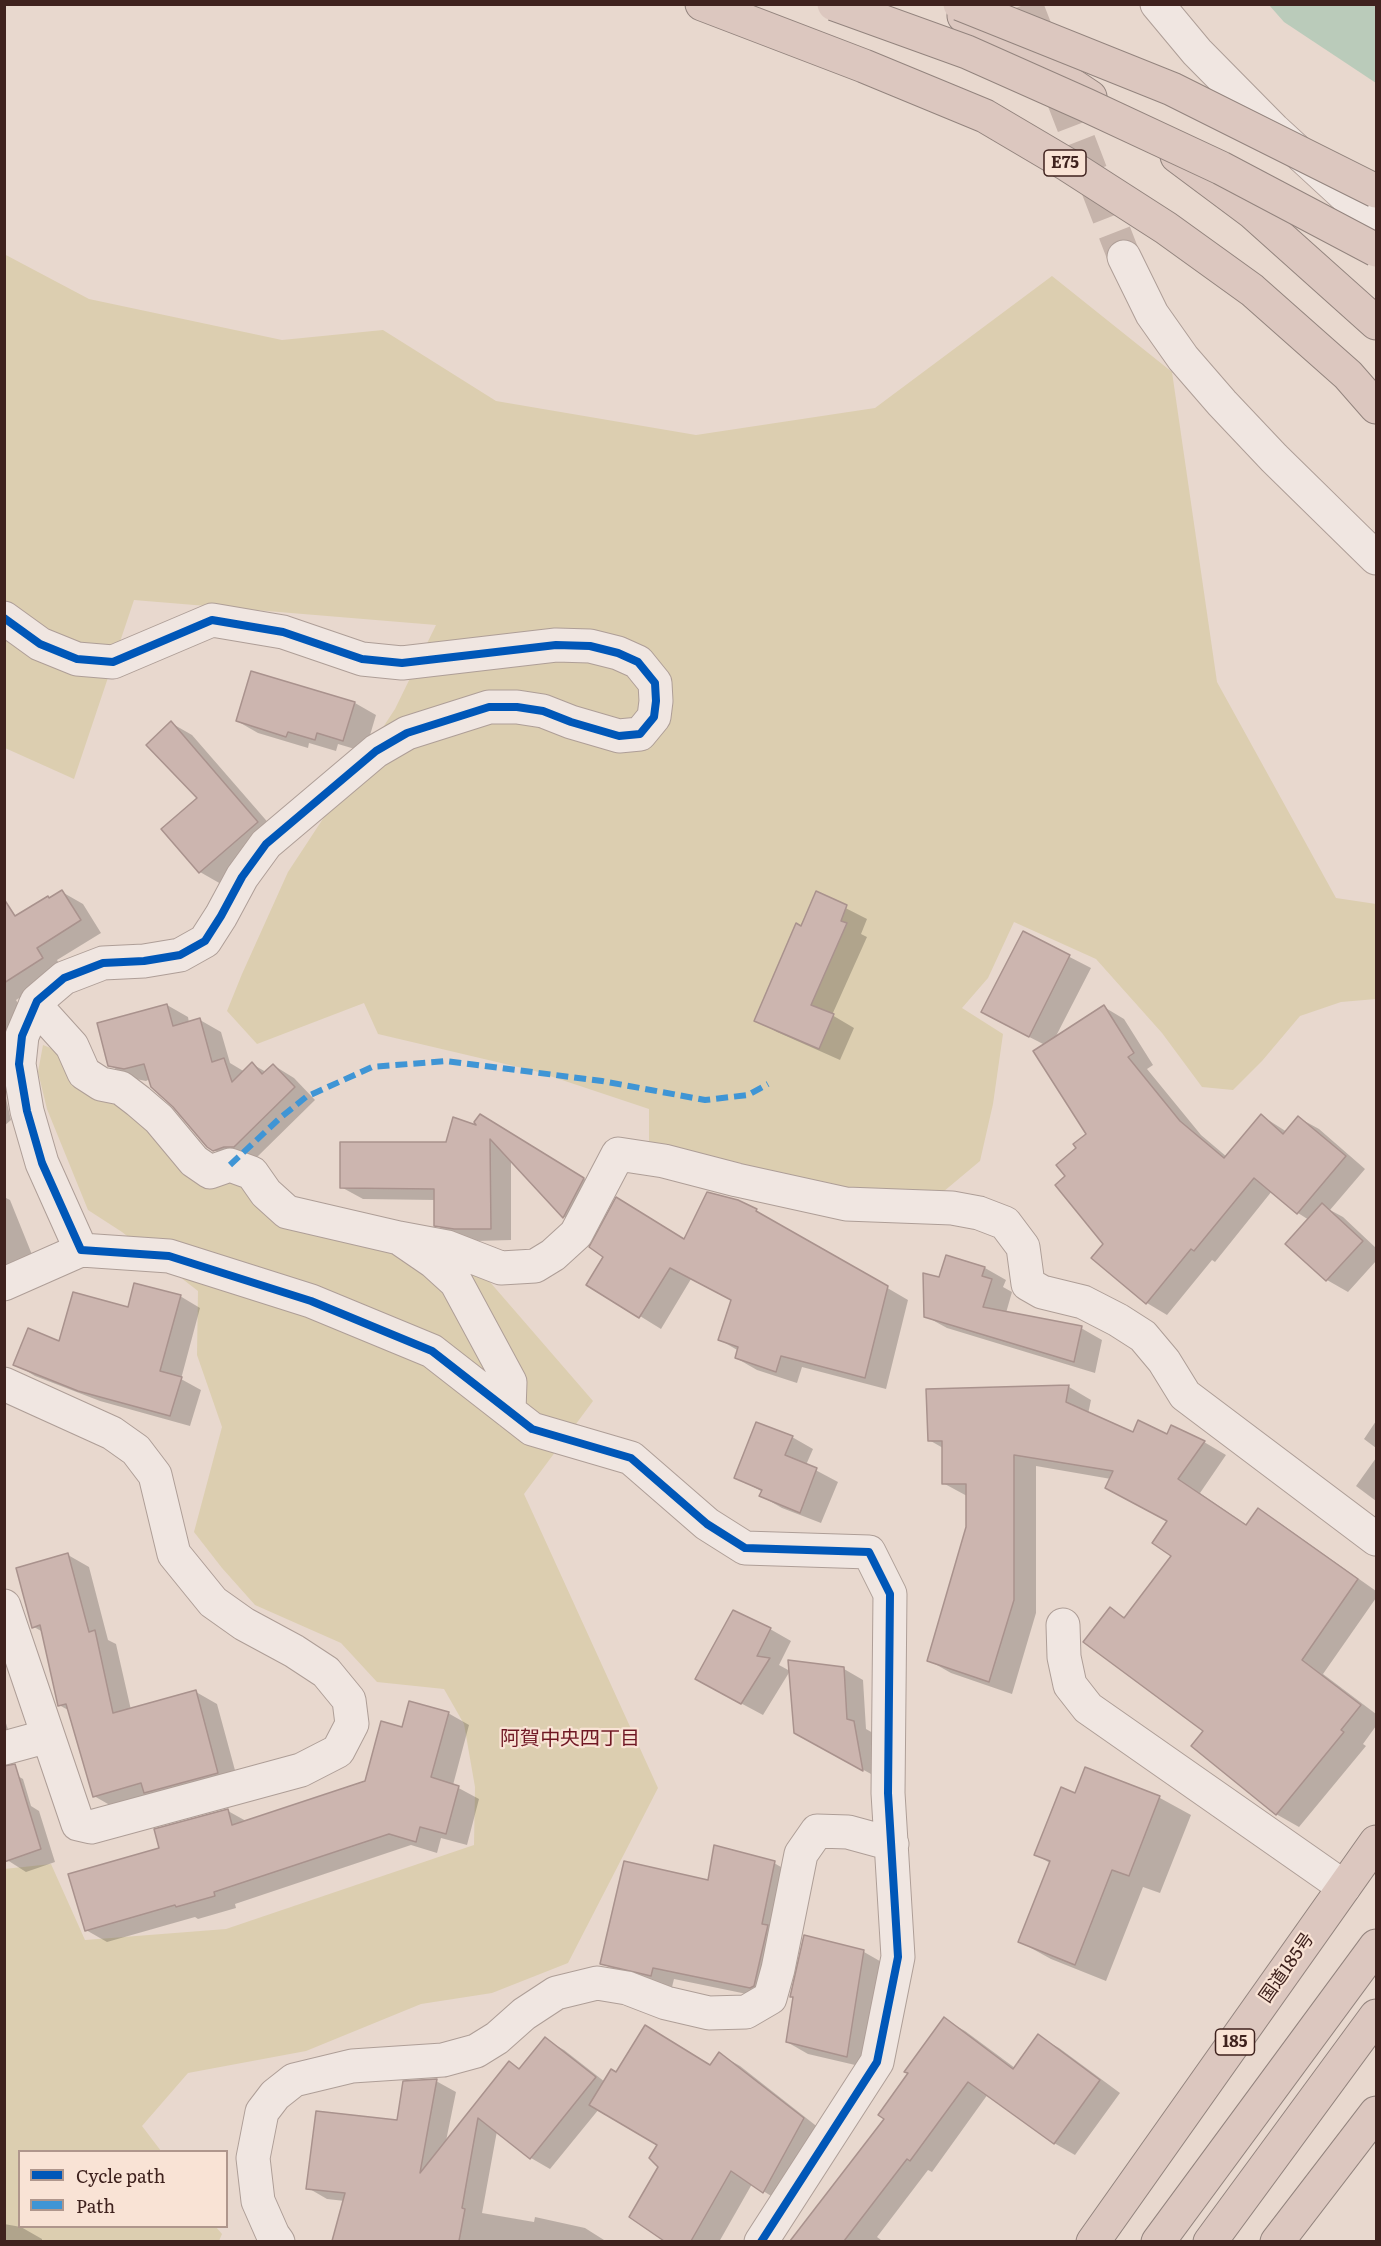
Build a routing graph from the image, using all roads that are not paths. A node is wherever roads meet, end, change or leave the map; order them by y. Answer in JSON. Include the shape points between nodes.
{"nodes":[{"id":1,"x":702,"y":4,"type":"edge"},
{"id":2,"x":834,"y":4,"type":"edge"},
{"id":3,"x":945,"y":4,"type":"edge"},
{"id":4,"x":960,"y":4,"type":"edge"},
{"id":5,"x":1157,"y":4,"type":"edge"},
{"id":6,"x":1377,"y":191,"type":"edge"},
{"id":7,"x":1377,"y":224,"type":"edge"},
{"id":8,"x":1377,"y":250,"type":"edge"},
{"id":9,"x":1124,"y":257,"type":"tunnel mouth"},
{"id":10,"x":1377,"y":324,"type":"edge"},
{"id":11,"x":1377,"y":406,"type":"edge"},
{"id":12,"x":1377,"y":558,"type":"edge"},
{"id":13,"x":4,"y":618,"type":"edge"},
{"id":14,"x":35,"y":1005,"type":"junction"},
{"id":15,"x":12,"y":1047,"type":"edge"},
{"id":16,"x":399,"y":1238,"type":"junction"},
{"id":17,"x":81,"y":1250,"type":"junction"},
{"id":18,"x":4,"y":1284,"type":"edge"},
{"id":19,"x":4,"y":1384,"type":"edge"},
{"id":20,"x":509,"y":1411,"type":"junction"},
{"id":21,"x":1377,"y":1539,"type":"edge"},
{"id":22,"x":4,"y":1606,"type":"edge"},
{"id":23,"x":1063,"y":1624,"type":"dead end"},
{"id":24,"x":48,"y":1736,"type":"junction"},
{"id":25,"x":4,"y":1748,"type":"edge"},
{"id":26,"x":1377,"y":1842,"type":"edge"},
{"id":27,"x":892,"y":1844,"type":"junction"},
{"id":28,"x":1344,"y":1887,"type":"junction"},
{"id":29,"x":1377,"y":1946,"type":"edge"},
{"id":30,"x":1377,"y":2016,"type":"edge"},
{"id":31,"x":1377,"y":2113,"type":"edge"},
{"id":32,"x":278,"y":2241,"type":"edge"},
{"id":33,"x":761,"y":2241,"type":"edge"},
{"id":34,"x":1093,"y":2241,"type":"edge"},
{"id":35,"x":1158,"y":2241,"type":"edge"},
{"id":36,"x":1210,"y":2241,"type":"edge"},
{"id":37,"x":1277,"y":2241,"type":"edge"}],
"edges":[{"from":1,"to":11,"type":"highway","number":"E75","via":[[985,116],[1059,160],[1166,228],[1252,290]]},
{"from":2,"to":8,"type":"highway","bridge":true,"via":[[967,52],[1086,105],[1221,168]]},
{"from":3,"to":10,"type":"highway","via":[[1165,147],[1252,212]]},
{"from":4,"to":6,"type":"highway","bridge":true,"via":[[1172,88]]},
{"from":5,"to":7,"type":"street","via":[[1274,130]]},
{"from":9,"to":12,"type":"street","via":[[1152,314],[1184,358],[1275,458]]},
{"from":13,"to":14,"type":"street","via":[[40,644],[77,659],[113,662],[212,620],[283,632],[362,659],[402,663],[556,645],[590,646],[638,662],[655,683],[654,717],[640,734],[619,736],[543,711],[517,707],[489,707],[407,733],[376,751],[266,844],[205,941],[180,955],[104,963],[82,971],[64,978]]},
{"from":14,"to":15,"type":"street","via":[[22,1036]]},
{"from":14,"to":16,"type":"street","via":[[72,1046],[84,1072],[101,1084],[121,1088],[130,1095],[159,1119],[194,1161],[210,1172],[230,1165],[252,1173],[287,1212]]},
{"from":15,"to":17,"type":"street","via":[[42,1164]]},
{"from":16,"to":20,"type":"street","via":[[456,1282],[510,1382]]},
{"from":16,"to":21,"type":"street","via":[[447,1247],[501,1268],[535,1266],[554,1255],[576,1234],[618,1154],[664,1161],[846,1204],[952,1208],[979,1213],[1005,1223],[1023,1247],[1028,1284],[1042,1292],[1083,1302],[1143,1336],[1185,1395]]},
{"from":17,"to":18,"type":"street"},
{"from":17,"to":20,"type":"street","via":[[169,1256],[311,1301],[432,1351]]},
{"from":19,"to":24,"type":"street","via":[[112,1433],[136,1450],[154,1475],[174,1554],[213,1602],[326,1672],[349,1700],[352,1724],[338,1751],[301,1770],[91,1827],[78,1824]]},
{"from":20,"to":27,"type":"street","via":[[532,1429],[631,1458],[707,1524],[745,1548],[869,1552],[890,1594],[888,1793]]},
{"from":22,"to":24,"type":"street"},
{"from":23,"to":28,"type":"street","via":[[1070,1685],[1088,1708]]},
{"from":24,"to":25,"type":"street"},
{"from":26,"to":28,"type":"highway","name":"国道185号","number":"185"},
{"from":27,"to":32,"type":"street","via":[[848,1832],[817,1831],[801,1854],[770,1998],[746,2012],[709,2013],[597,1983],[556,1993],[476,2051],[443,2060],[352,2066],[294,2080],[262,2112],[253,2158],[258,2201]]},
{"from":27,"to":33,"type":"street","via":[[898,1957],[877,2062]]},
{"from":28,"to":34,"type":"highway","name":"国道185号","number":"185"},
{"from":29,"to":35,"type":"highway"},
{"from":30,"to":36,"type":"highway"},
{"from":31,"to":37,"type":"highway"}]}
